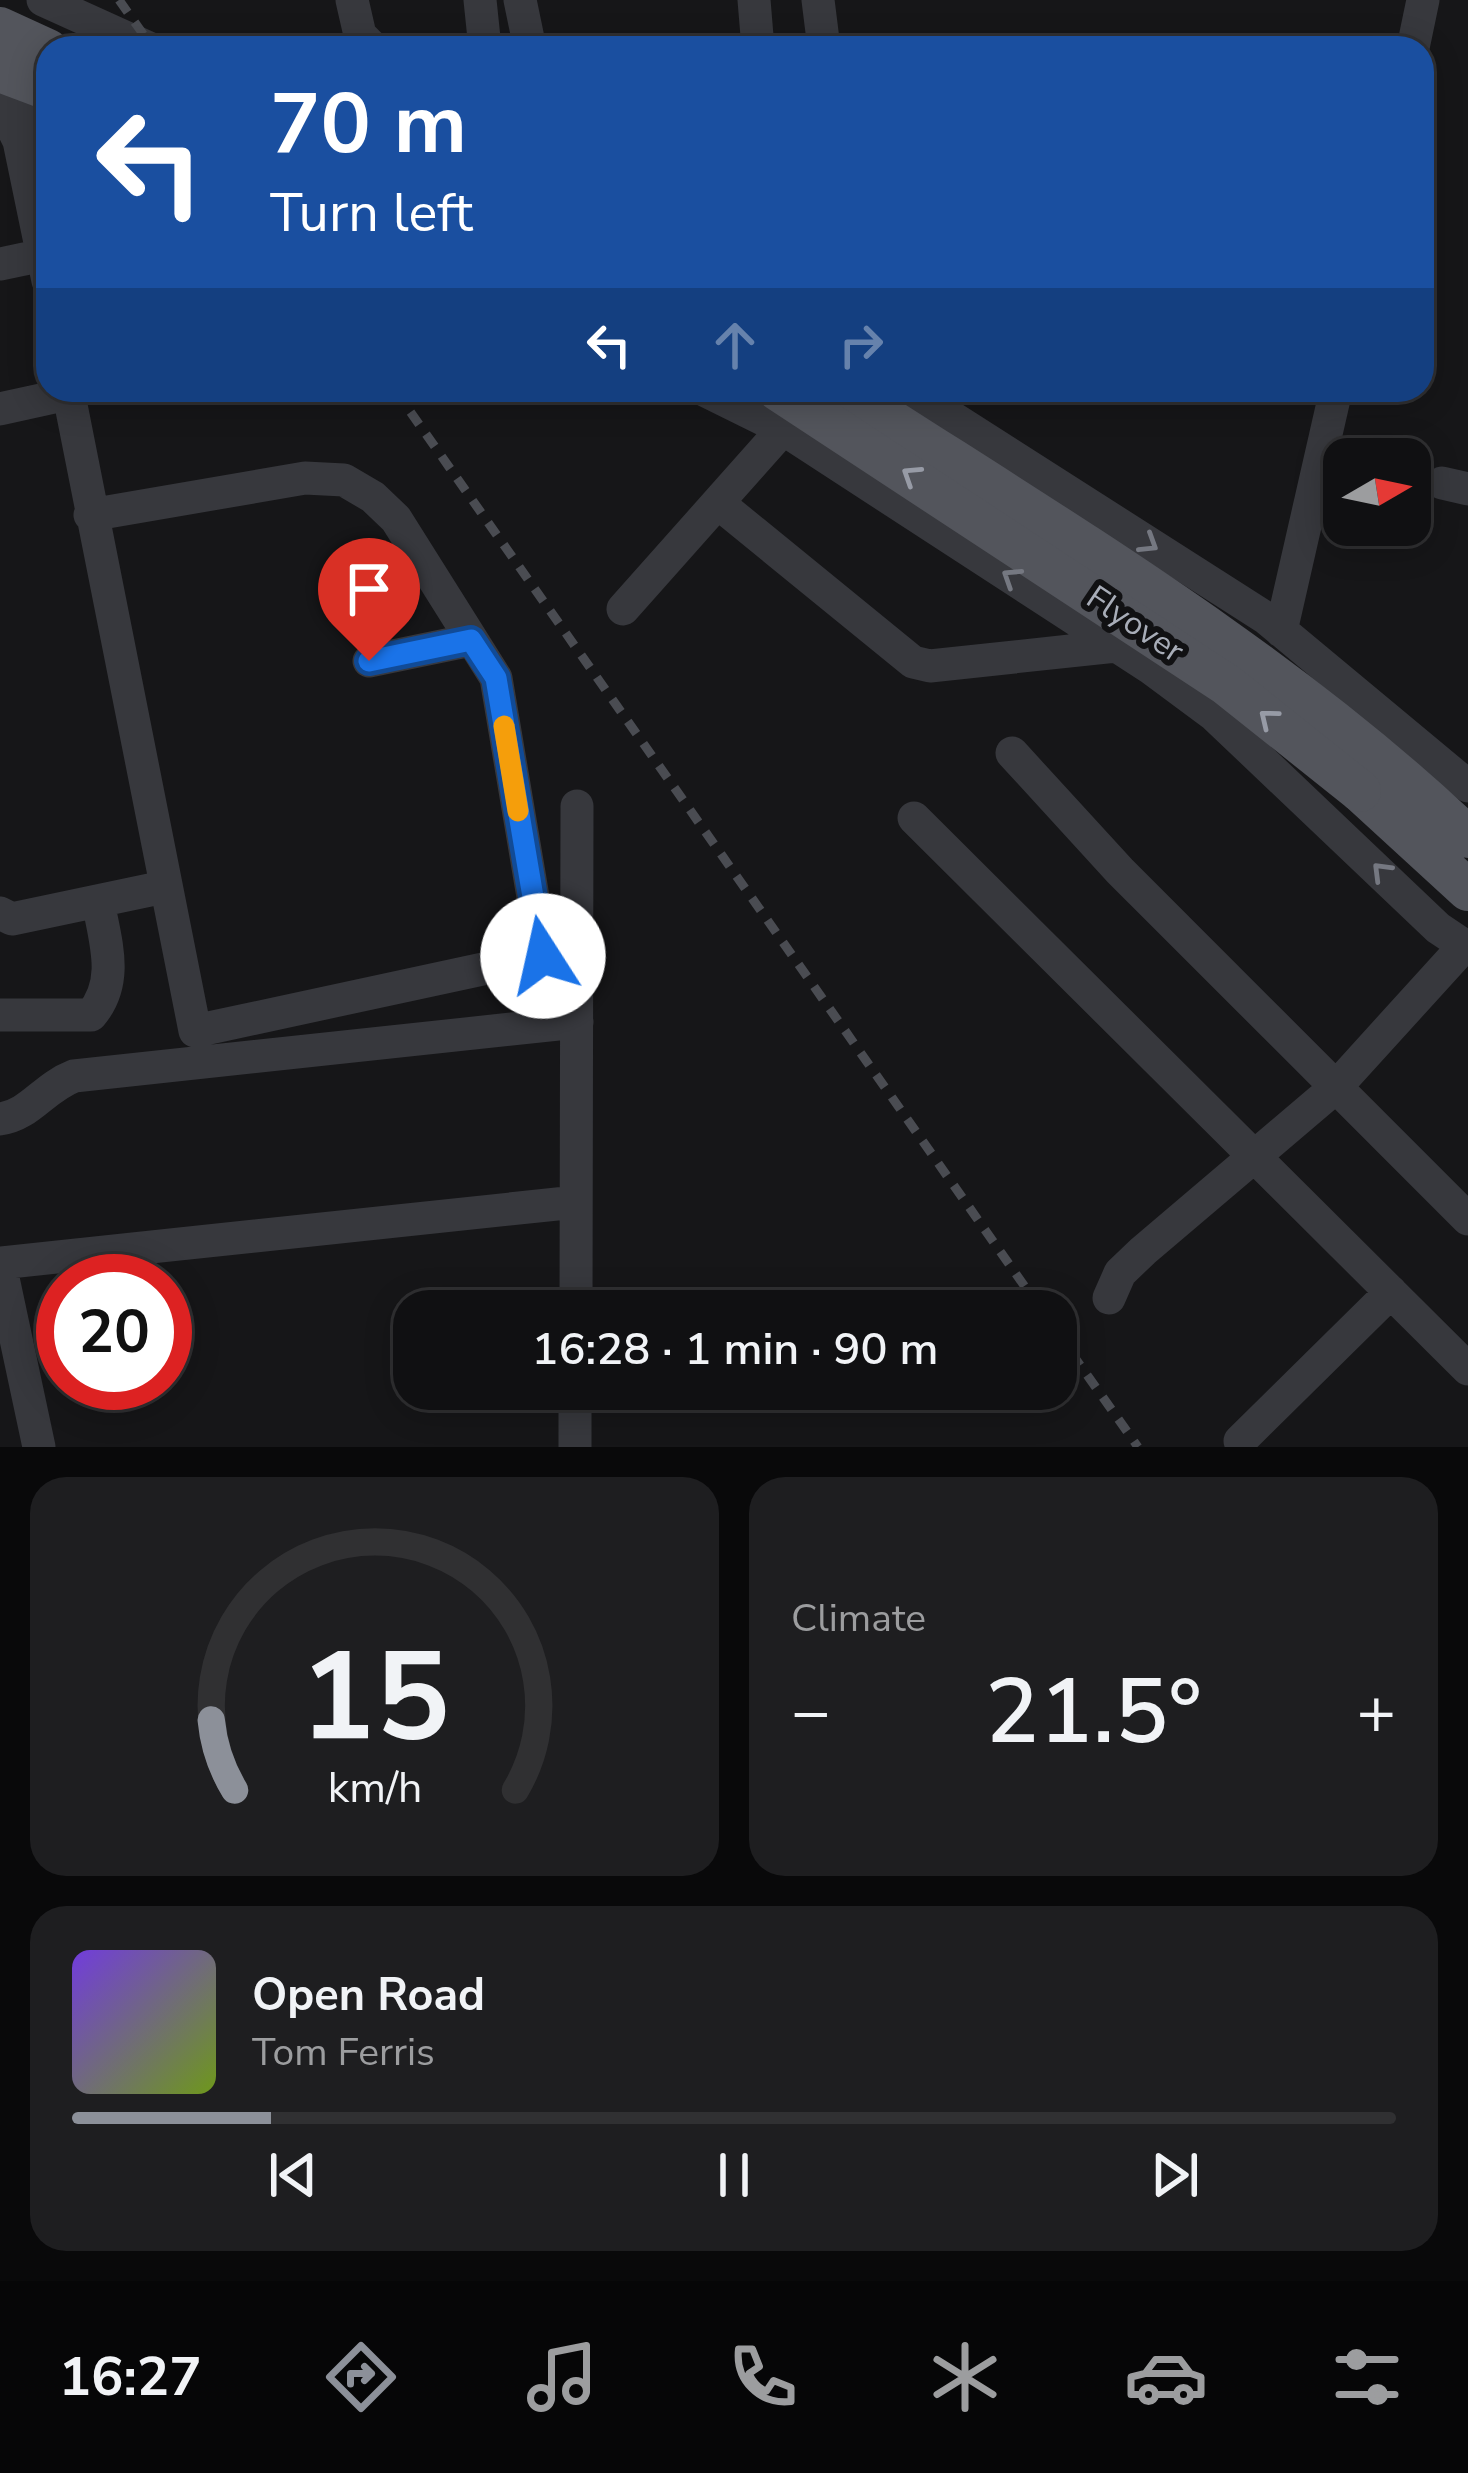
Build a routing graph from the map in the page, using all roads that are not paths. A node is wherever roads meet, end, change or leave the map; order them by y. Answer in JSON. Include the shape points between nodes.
{"nodes":[{"id":1,"x":44,"y":0,"type":"edge"},
{"id":2,"x":352,"y":0,"type":"edge"},
{"id":3,"x":480,"y":0,"type":"edge"},
{"id":4,"x":520,"y":0,"type":"edge"},
{"id":5,"x":754,"y":0,"type":"edge"},
{"id":6,"x":818,"y":0,"type":"edge"},
{"id":7,"x":1424,"y":0,"type":"edge"},
{"id":8,"x":0,"y":28,"type":"edge"},
{"id":9,"x":123,"y":36,"type":"edge"},
{"id":10,"x":362,"y":36,"type":"edge"},
{"id":11,"x":483,"y":36,"type":"edge"},
{"id":12,"x":528,"y":36,"type":"edge"},
{"id":13,"x":757,"y":36,"type":"edge"},
{"id":14,"x":822,"y":36,"type":"edge"},
{"id":15,"x":1416,"y":36,"type":"edge"},
{"id":16,"x":36,"y":44,"type":"edge"},
{"id":17,"x":36,"y":91,"type":"edge"},
{"id":18,"x":1,"y":95,"type":"edge"},
{"id":19,"x":36,"y":117,"type":"edge"},
{"id":20,"x":36,"y":221,"type":"edge"},
{"id":21,"x":0,"y":264,"type":"edge"},
{"id":22,"x":36,"y":267,"type":"edge"},
{"id":23,"x":36,"y":400,"type":"edge"},
{"id":24,"x":70,"y":402,"type":"edge"},
{"id":25,"x":807,"y":402,"type":"edge"},
{"id":26,"x":863,"y":402,"type":"edge"},
{"id":27,"x":928,"y":402,"type":"edge"},
{"id":28,"x":1333,"y":402,"type":"edge"},
{"id":29,"x":0,"y":409,"type":"edge"},
{"id":30,"x":781,"y":409,"type":"edge"},
{"id":31,"x":816,"y":450,"type":"junction"},
{"id":32,"x":718,"y":503,"type":"junction"},
{"id":33,"x":90,"y":515,"type":"junction"},
{"id":34,"x":623,"y":609,"type":"dead end"},
{"id":35,"x":1281,"y":631,"type":"junction"},
{"id":36,"x":471,"y":640,"type":"junction"},
{"id":37,"x":1116,"y":646,"type":"junction"},
{"id":38,"x":369,"y":661,"type":"dead end"},
{"id":39,"x":1012,"y":753,"type":"dead end"},
{"id":40,"x":1468,"y":786,"type":"edge"},
{"id":41,"x":577,"y":806,"type":"dead end"},
{"id":42,"x":914,"y":818,"type":"dead end"},
{"id":43,"x":1468,"y":837,"type":"edge"},
{"id":44,"x":1463,"y":885,"type":"edge"},
{"id":45,"x":164,"y":887,"type":"junction"},
{"id":46,"x":98,"y":901,"type":"junction"},
{"id":47,"x":0,"y":913,"type":"edge"},
{"id":48,"x":1466,"y":947,"type":"edge"},
{"id":49,"x":0,"y":1016,"type":"edge"},
{"id":50,"x":577,"y":1022,"type":"junction"},
{"id":51,"x":1336,"y":1087,"type":"junction"},
{"id":52,"x":0,"y":1119,"type":"edge"},
{"id":53,"x":1254,"y":1156,"type":"junction"},
{"id":54,"x":576,"y":1202,"type":"junction"},
{"id":55,"x":1468,"y":1219,"type":"edge"},
{"id":56,"x":0,"y":1263,"type":"edge"},
{"id":57,"x":576,"y":1290,"type":"edge"},
{"id":58,"x":1391,"y":1292,"type":"junction"},
{"id":59,"x":1109,"y":1298,"type":"dead end"},
{"id":60,"x":1468,"y":1369,"type":"edge"},
{"id":61,"x":12,"y":1378,"type":"edge"},
{"id":62,"x":575,"y":1410,"type":"edge"},
{"id":63,"x":1240,"y":1442,"type":"dead end"},
{"id":64,"x":39,"y":1447,"type":"edge"},
{"id":65,"x":575,"y":1447,"type":"edge"}],
"edges":[{"from":1,"to":9,"type":"street"},
{"from":2,"to":10,"type":"street"},
{"from":3,"to":11,"type":"street"},
{"from":4,"to":12,"type":"street"},
{"from":5,"to":13,"type":"street"},
{"from":6,"to":14,"type":"street"},
{"from":7,"to":15,"type":"street"},
{"from":8,"to":16,"type":"main road"},
{"from":17,"to":18,"type":"main road"},
{"from":18,"to":19,"type":"street"},
{"from":18,"to":20,"type":"street"},
{"from":21,"to":22,"type":"street"},
{"from":23,"to":29,"type":"street"},
{"from":24,"to":33,"type":"street"},
{"from":25,"to":31,"type":"street"},
{"from":26,"to":43,"type":"main road","name":"Flyover","via":[[1246,650],[1382,755]]},
{"from":27,"to":35,"type":"street","one_way":true},
{"from":28,"to":35,"type":"street"},
{"from":30,"to":31,"type":"street"},
{"from":30,"to":32,"type":"street"},
{"from":44,"to":30,"type":"main road","name":"Flyover","one_way":true,"bridge":true,"via":[[1227,685]]},
{"from":37,"to":31,"type":"street","one_way":true},
{"from":32,"to":34,"type":"street"},
{"from":32,"to":37,"type":"street","via":[[913,662]]},
{"from":33,"to":36,"type":"street","via":[[305,478],[344,480],[396,519]]},
{"from":33,"to":45,"type":"street"},
{"from":35,"to":40,"type":"street"},
{"from":36,"to":38,"type":"street"},
{"from":36,"to":45,"type":"street","via":[[496,678],[543,956],[195,1031]]},
{"from":48,"to":37,"type":"street","one_way":true,"via":[[1214,715]]},
{"from":39,"to":51,"type":"street"},
{"from":41,"to":50,"type":"street"},
{"from":42,"to":53,"type":"street"},
{"from":45,"to":46,"type":"street"},
{"from":46,"to":47,"type":"street","via":[[12,919]]},
{"from":46,"to":49,"type":"street","via":[[110,968],[92,1015]]},
{"from":48,"to":51,"type":"street"},
{"from":50,"to":52,"type":"street","via":[[74,1076],[46,1087],[19,1117]]},
{"from":50,"to":54,"type":"street"},
{"from":51,"to":53,"type":"street"},
{"from":51,"to":55,"type":"street"},
{"from":53,"to":58,"type":"street"},
{"from":53,"to":59,"type":"street","via":[[1120,1273]]},
{"from":54,"to":56,"type":"street"},
{"from":54,"to":57,"type":"street"},
{"from":56,"to":61,"type":"street"},
{"from":58,"to":60,"type":"street"},
{"from":58,"to":63,"type":"street"},
{"from":61,"to":64,"type":"street"},
{"from":62,"to":65,"type":"street"}]}
